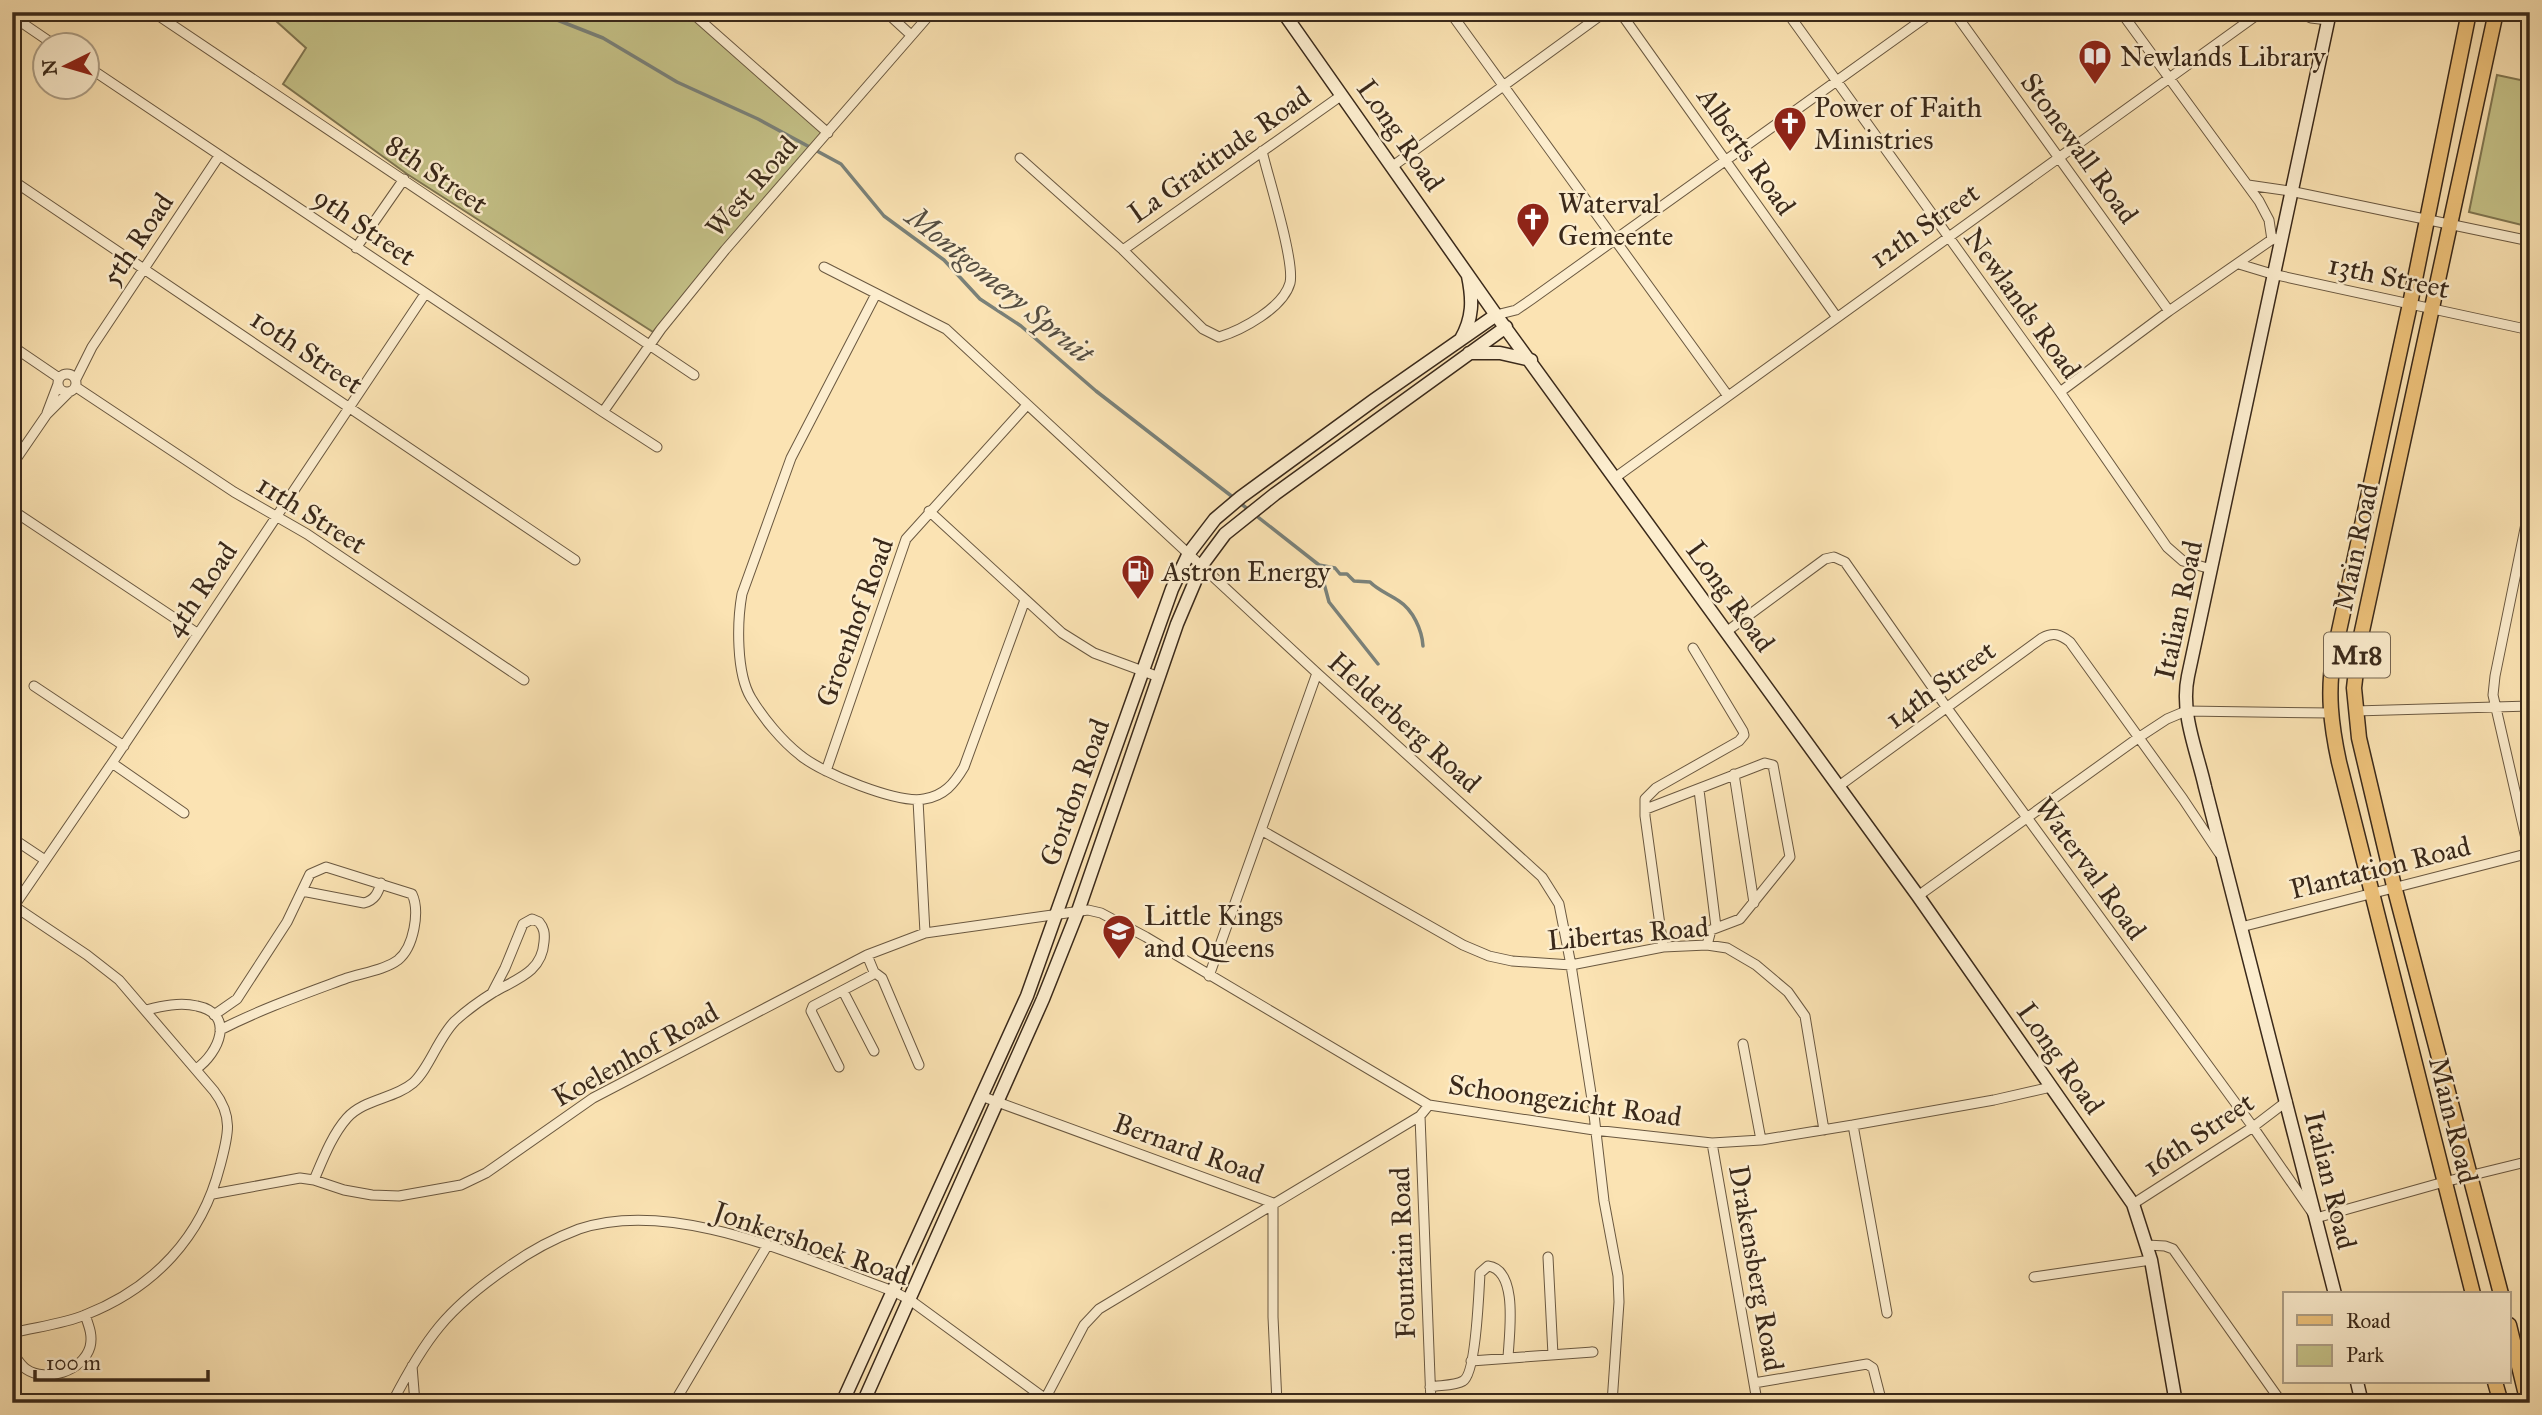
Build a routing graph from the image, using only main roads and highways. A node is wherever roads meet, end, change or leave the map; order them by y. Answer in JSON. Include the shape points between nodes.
{"nodes":[{"id":1,"x":2469,"y":12,"type":"edge"},
{"id":2,"x":2496,"y":12,"type":"edge"},
{"id":3,"x":2472,"y":1292,"type":"edge"},
{"id":4,"x":2500,"y":1292,"type":"edge"},
{"id":5,"x":2510,"y":1329,"type":"edge"},
{"id":6,"x":2496,"y":1384,"type":"edge"},
{"id":7,"x":2501,"y":1403,"type":"edge"},
{"id":8,"x":2528,"y":1403,"type":"edge"}],
"edges":[{"from":1,"to":3,"type":"main road","name":"Main Road","number":"M18","via":[[2329,690],[2337,751]]},
{"from":2,"to":4,"type":"main road","name":"Main Road","number":"M18","via":[[2359,645],[2354,688],[2359,738],[2394,886]]},
{"from":5,"to":8,"type":"main road"},
{"from":6,"to":7,"type":"main road"}]}
